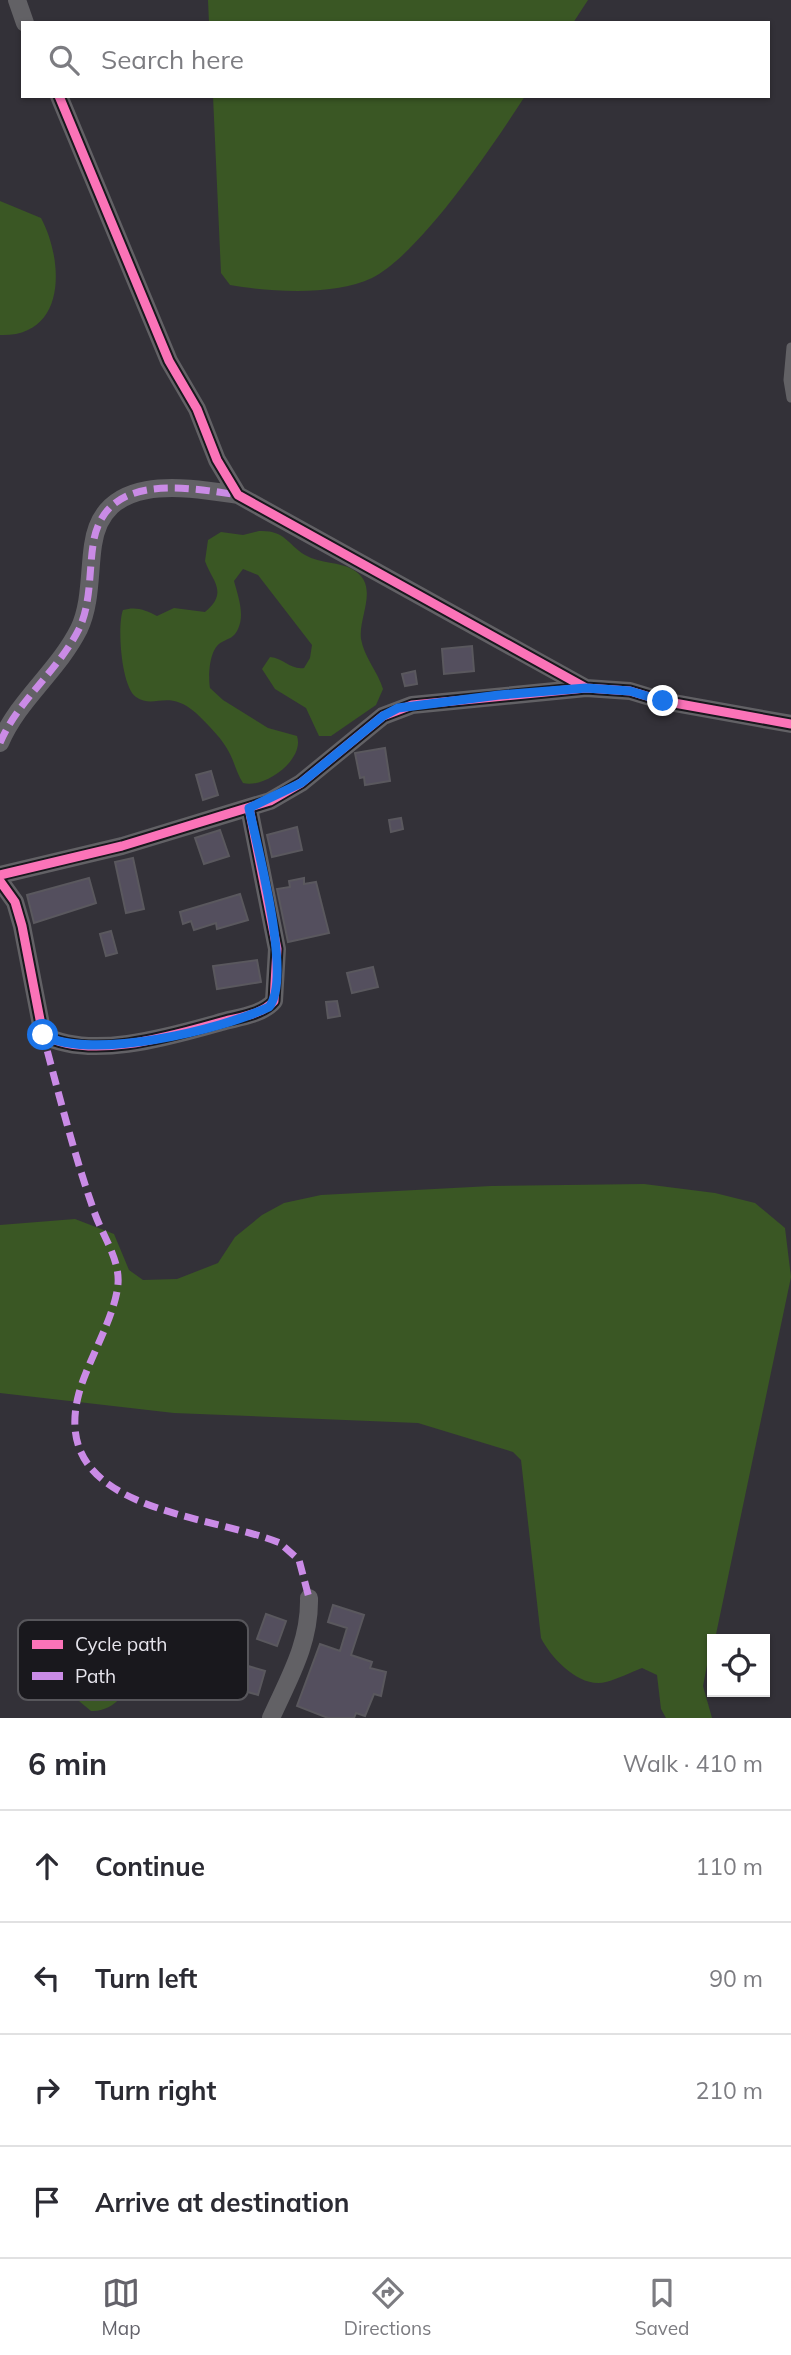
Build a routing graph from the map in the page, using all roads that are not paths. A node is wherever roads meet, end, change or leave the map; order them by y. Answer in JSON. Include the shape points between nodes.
{"nodes":[{"id":1,"x":17,"y":0,"type":"edge"},
{"id":2,"x":24,"y":21,"type":"edge"},
{"id":3,"x":60,"y":98,"type":"edge"},
{"id":4,"x":791,"y":347,"type":"edge"},
{"id":5,"x":791,"y":398,"type":"edge"},
{"id":6,"x":238,"y":495,"type":"junction"},
{"id":7,"x":586,"y":688,"type":"junction"},
{"id":8,"x":791,"y":724,"type":"edge"},
{"id":9,"x":0,"y":743,"type":"edge"},
{"id":10,"x":249,"y":808,"type":"junction"},
{"id":11,"x":0,"y":875,"type":"edge"},
{"id":12,"x":0,"y":881,"type":"edge"},
{"id":13,"x":309,"y":1598,"type":"dead end"},
{"id":14,"x":271,"y":1718,"type":"edge"}],
"edges":[{"from":1,"to":2,"type":"street"},
{"from":3,"to":6,"type":"street","via":[[170,361]]},
{"from":4,"to":5,"type":"lane"},
{"from":6,"to":7,"type":"street"},
{"from":6,"to":9,"type":"street","via":[[188,487],[157,488],[112,503],[100,518],[93,542],[81,625]]},
{"from":7,"to":8,"type":"street","via":[[630,691]]},
{"from":7,"to":10,"type":"street","via":[[398,708],[301,783]]},
{"from":10,"to":11,"type":"street","via":[[122,846]]},
{"from":10,"to":12,"type":"street","via":[[277,949],[274,1001],[261,1011],[177,1036],[78,1045],[43,1035],[22,926],[15,902]]},
{"from":13,"to":14,"type":"street","via":[[308,1633]]}]}
